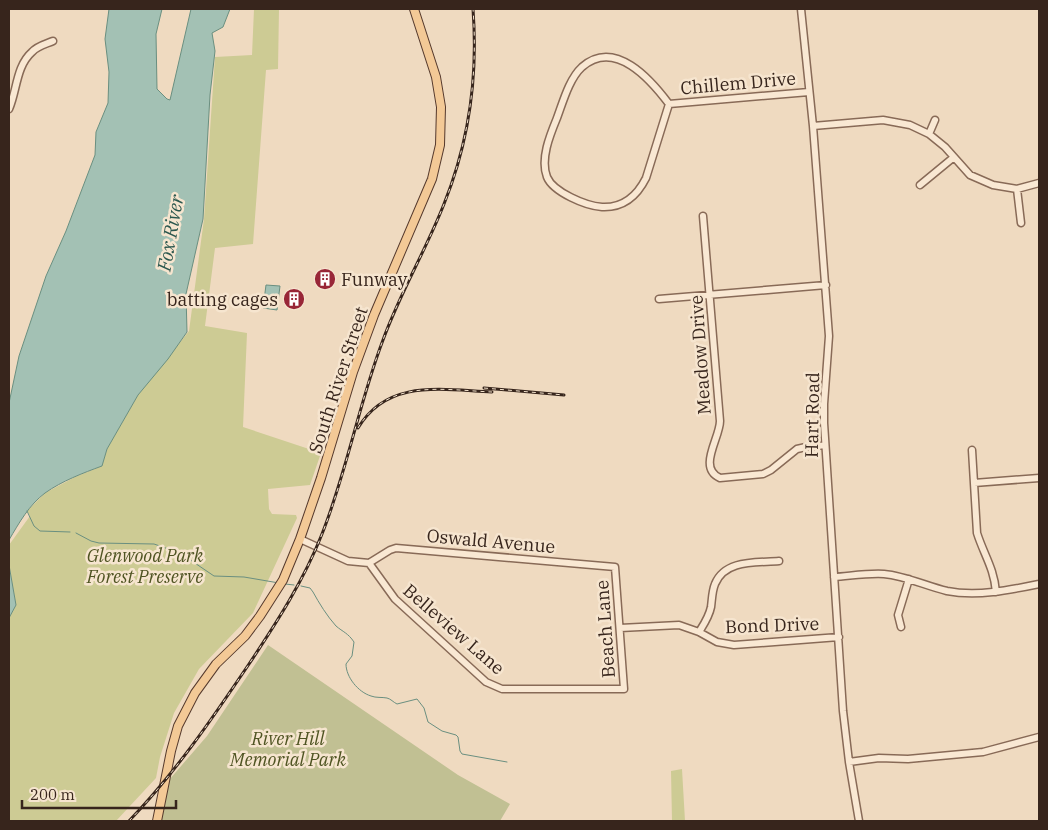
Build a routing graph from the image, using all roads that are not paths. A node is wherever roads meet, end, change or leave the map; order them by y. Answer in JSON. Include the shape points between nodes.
{"nodes":[{"id":1,"x":414,"y":9,"type":"edge"},
{"id":2,"x":801,"y":9,"type":"edge"},
{"id":3,"x":53,"y":41,"type":"dead end"},
{"id":4,"x":809,"y":92,"type":"junction"},
{"id":5,"x":669,"y":104,"type":"junction"},
{"id":6,"x":9,"y":109,"type":"edge"},
{"id":7,"x":935,"y":120,"type":"dead end"},
{"id":8,"x":813,"y":126,"type":"junction"},
{"id":9,"x":929,"y":134,"type":"junction"},
{"id":10,"x":954,"y":157,"type":"junction"},
{"id":11,"x":1039,"y":183,"type":"edge"},
{"id":12,"x":920,"y":185,"type":"dead end"},
{"id":13,"x":1017,"y":189,"type":"junction"},
{"id":14,"x":703,"y":216,"type":"dead end"},
{"id":15,"x":1021,"y":223,"type":"dead end"},
{"id":16,"x":826,"y":285,"type":"junction"},
{"id":17,"x":711,"y":295,"type":"junction"},
{"id":18,"x":659,"y":299,"type":"dead end"},
{"id":19,"x":825,"y":445,"type":"junction"},
{"id":20,"x":972,"y":450,"type":"dead end"},
{"id":21,"x":1039,"y":478,"type":"edge"},
{"id":22,"x":974,"y":483,"type":"junction"},
{"id":23,"x":300,"y":539,"type":"junction"},
{"id":24,"x":778,"y":561,"type":"dead end"},
{"id":25,"x":369,"y":563,"type":"junction"},
{"id":26,"x":615,"y":566,"type":"joint"},
{"id":27,"x":834,"y":577,"type":"junction"},
{"id":28,"x":909,"y":579,"type":"junction"},
{"id":29,"x":1039,"y":584,"type":"edge"},
{"id":30,"x":996,"y":592,"type":"junction"},
{"id":31,"x":901,"y":627,"type":"dead end"},
{"id":32,"x":620,"y":628,"type":"junction"},
{"id":33,"x":699,"y":632,"type":"junction"},
{"id":34,"x":839,"y":637,"type":"junction"},
{"id":35,"x":624,"y":689,"type":"joint"},
{"id":36,"x":1039,"y":737,"type":"edge"},
{"id":37,"x":849,"y":762,"type":"junction"},
{"id":38,"x":157,"y":821,"type":"edge"},
{"id":39,"x":858,"y":821,"type":"edge"}],
"edges":[{"from":1,"to":23,"type":"main road","name":"South River Street","via":[[438,90],[442,121],[438,159],[362,348]]},
{"from":2,"to":4,"type":"street","name":"Hart Road"},
{"from":3,"to":6,"type":"street","via":[[32,51],[23,62]]},
{"from":4,"to":5,"type":"street","name":"Chillem Drive"},
{"from":4,"to":8,"type":"street","name":"Hart Road"},
{"from":5,"to":5,"type":"street","name":"Chillem Drive","via":[[646,178],[633,197],[613,207],[591,206],[564,193],[548,179],[545,161],[549,139],[570,86],[583,67],[606,58],[628,63],[639,70]]},
{"from":7,"to":9,"type":"street"},
{"from":8,"to":9,"type":"street","via":[[883,120],[910,125]]},
{"from":8,"to":16,"type":"street","name":"Hart Road"},
{"from":9,"to":10,"type":"street"},
{"from":10,"to":12,"type":"street"},
{"from":10,"to":13,"type":"street","via":[[970,175],[993,185]]},
{"from":11,"to":13,"type":"street"},
{"from":13,"to":15,"type":"street"},
{"from":14,"to":17,"type":"street","name":"Meadow Drive"},
{"from":16,"to":17,"type":"street"},
{"from":16,"to":19,"type":"street","name":"Hart Road","via":[[829,336],[824,404]]},
{"from":17,"to":18,"type":"street"},
{"from":17,"to":19,"type":"street","name":"Meadow Drive","via":[[720,427],[712,446],[711,472],[720,478],[763,474],[797,449]]},
{"from":19,"to":27,"type":"street","name":"Hart Road"},
{"from":20,"to":22,"type":"street"},
{"from":21,"to":22,"type":"street"},
{"from":22,"to":30,"type":"street","via":[[977,533],[990,564]]},
{"from":23,"to":25,"type":"street","via":[[348,561]]},
{"from":23,"to":38,"type":"main road","name":"South River Street","via":[[283,580],[260,616],[194,693],[178,726]]},
{"from":24,"to":33,"type":"street","via":[[734,566],[722,574],[715,583],[709,615]]},
{"from":25,"to":26,"type":"street","name":"Oswald Avenue","via":[[396,548]]},
{"from":25,"to":35,"type":"street","name":"Belleview Lane","via":[[395,599],[493,686],[502,689]]},
{"from":26,"to":32,"type":"street","name":"Beach Lane"},
{"from":27,"to":28,"type":"street","via":[[884,574]]},
{"from":27,"to":34,"type":"street","name":"Hart Road"},
{"from":28,"to":30,"type":"street","via":[[950,592]]},
{"from":28,"to":31,"type":"street","via":[[898,615]]},
{"from":29,"to":30,"type":"street"},
{"from":32,"to":33,"type":"street","name":"Bond Drive","via":[[679,625]]},
{"from":32,"to":35,"type":"street","name":"Beach Lane"},
{"from":33,"to":34,"type":"street","name":"Bond Drive","via":[[717,642],[734,645]]},
{"from":34,"to":37,"type":"street","name":"Hart Road"},
{"from":36,"to":37,"type":"street","via":[[983,752]]},
{"from":37,"to":39,"type":"street","name":"Hart Road"}]}
